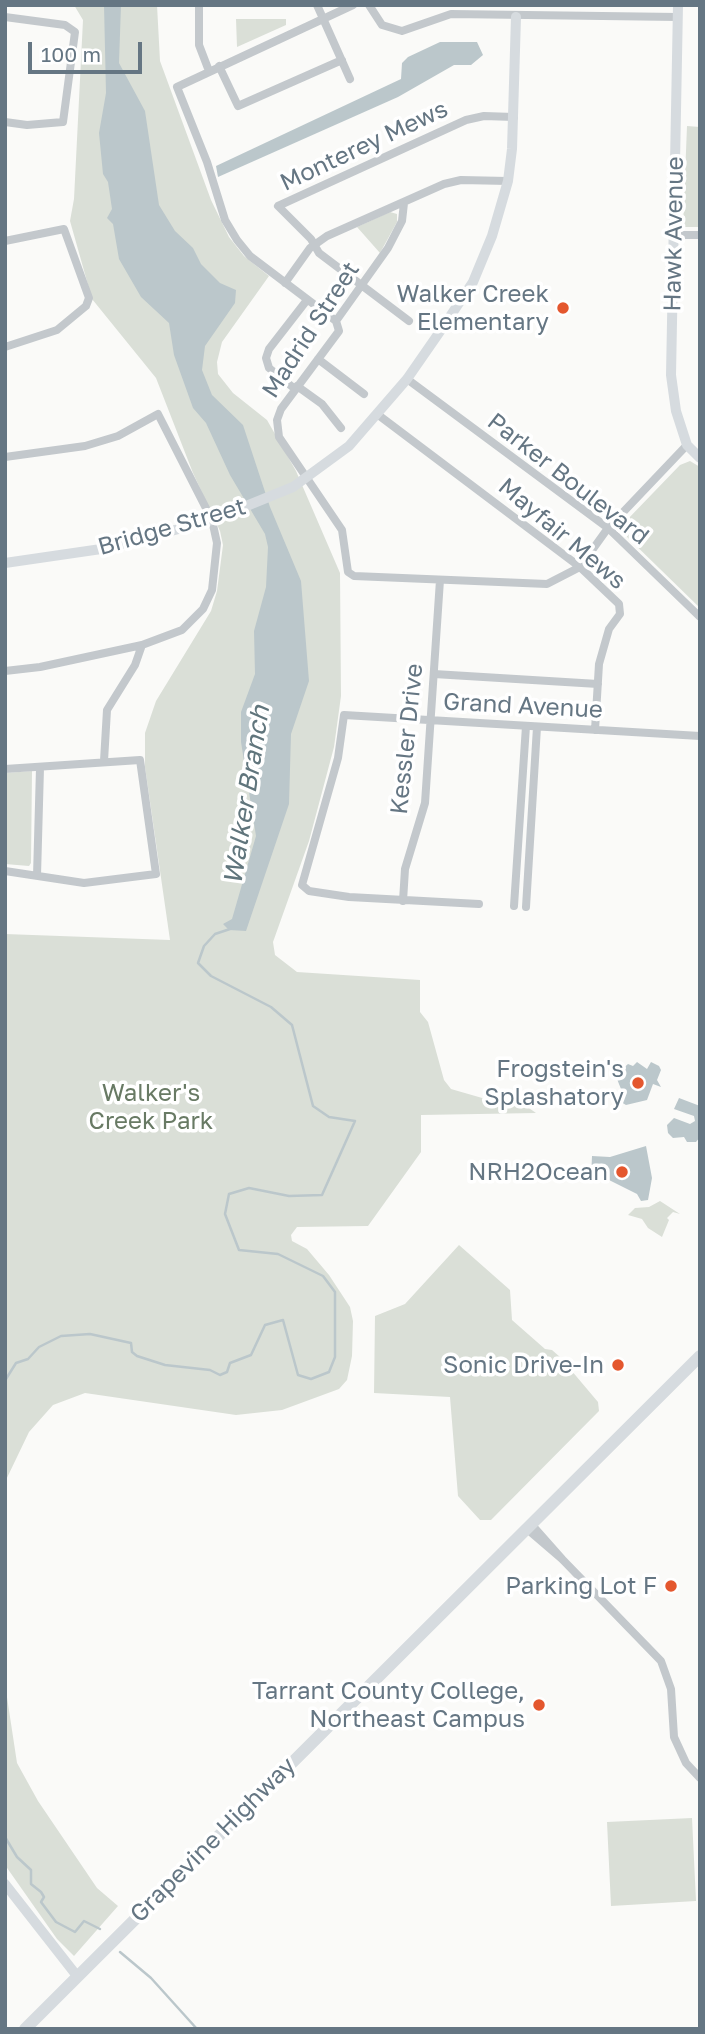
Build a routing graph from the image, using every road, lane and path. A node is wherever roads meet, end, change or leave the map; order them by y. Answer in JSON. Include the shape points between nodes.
{"nodes":[{"id":1,"x":199,"y":5,"type":"edge"},
{"id":2,"x":317,"y":5,"type":"edge"},
{"id":3,"x":352,"y":5,"type":"edge"},
{"id":4,"x":369,"y":5,"type":"edge"},
{"id":5,"x":678,"y":11,"type":"edge"},
{"id":6,"x":5,"y":17,"type":"edge"},
{"id":7,"x":516,"y":17,"type":"junction"},
{"id":8,"x":324,"y":18,"type":"junction"},
{"id":9,"x":342,"y":60,"type":"junction"},
{"id":10,"x":219,"y":66,"type":"junction"},
{"id":11,"x":209,"y":71,"type":"junction"},
{"id":12,"x":350,"y":79,"type":"dead end"},
{"id":13,"x":514,"y":117,"type":"junction"},
{"id":14,"x":8,"y":124,"type":"edge"},
{"id":15,"x":508,"y":181,"type":"junction"},
{"id":16,"x":404,"y":203,"type":"junction"},
{"id":17,"x":674,"y":235,"type":"junction"},
{"id":18,"x":700,"y":235,"type":"edge"},
{"id":19,"x":5,"y":241,"type":"edge"},
{"id":20,"x":314,"y":244,"type":"junction"},
{"id":21,"x":285,"y":283,"type":"junction"},
{"id":22,"x":362,"y":287,"type":"junction"},
{"id":23,"x":307,"y":300,"type":"junction"},
{"id":24,"x":336,"y":321,"type":"junction"},
{"id":25,"x":409,"y":321,"type":"dead end"},
{"id":26,"x":5,"y":347,"type":"edge"},
{"id":27,"x":318,"y":359,"type":"junction"},
{"id":28,"x":407,"y":379,"type":"junction"},
{"id":29,"x":296,"y":388,"type":"junction"},
{"id":30,"x":363,"y":394,"type":"dead end"},
{"id":31,"x":377,"y":414,"type":"junction"},
{"id":32,"x":341,"y":428,"type":"dead end"},
{"id":33,"x":687,"y":445,"type":"junction"},
{"id":34,"x":5,"y":457,"type":"edge"},
{"id":35,"x":699,"y":457,"type":"edge"},
{"id":36,"x":307,"y":478,"type":"junction"},
{"id":37,"x":212,"y":520,"type":"junction"},
{"id":38,"x":608,"y":528,"type":"junction"},
{"id":39,"x":5,"y":563,"type":"edge"},
{"id":40,"x":580,"y":567,"type":"junction"},
{"id":41,"x":440,"y":580,"type":"junction"},
{"id":42,"x":700,"y":617,"type":"edge"},
{"id":43,"x":142,"y":645,"type":"junction"},
{"id":44,"x":5,"y":671,"type":"edge"},
{"id":45,"x":434,"y":674,"type":"junction"},
{"id":46,"x":598,"y":684,"type":"junction"},
{"id":47,"x":431,"y":720,"type":"junction"},
{"id":48,"x":526,"y":726,"type":"junction"},
{"id":49,"x":537,"y":727,"type":"junction"},
{"id":50,"x":595,"y":730,"type":"junction"},
{"id":51,"x":700,"y":736,"type":"edge"},
{"id":52,"x":104,"y":761,"type":"junction"},
{"id":53,"x":40,"y":768,"type":"junction"},
{"id":54,"x":5,"y":769,"type":"edge"},
{"id":55,"x":5,"y":871,"type":"edge"},
{"id":56,"x":37,"y":876,"type":"junction"},
{"id":57,"x":403,"y":901,"type":"junction"},
{"id":58,"x":479,"y":904,"type":"dead end"},
{"id":59,"x":514,"y":906,"type":"dead end"},
{"id":60,"x":526,"y":907,"type":"dead end"},
{"id":61,"x":700,"y":1356,"type":"edge"},
{"id":62,"x":529,"y":1527,"type":"junction"},
{"id":63,"x":700,"y":1777,"type":"edge"},
{"id":64,"x":5,"y":1884,"type":"edge"},
{"id":65,"x":77,"y":1976,"type":"junction"},
{"id":66,"x":25,"y":2029,"type":"edge"}],
"edges":[{"from":1,"to":11,"type":"street","via":[[200,45]]},
{"from":2,"to":8,"type":"street"},
{"from":3,"to":8,"type":"street"},
{"from":4,"to":7,"type":"street","via":[[382,25],[402,31],[443,15]]},
{"from":5,"to":7,"type":"street"},
{"from":5,"to":17,"type":"street","name":"Hawk Avenue"},
{"from":6,"to":14,"type":"street","via":[[65,25],[75,32],[63,122]]},
{"from":7,"to":13,"type":"street","name":"Bridge Street"},
{"from":8,"to":9,"type":"street"},
{"from":8,"to":10,"type":"street"},
{"from":9,"to":10,"type":"street","via":[[238,106]]},
{"from":9,"to":12,"type":"street"},
{"from":10,"to":11,"type":"street"},
{"from":11,"to":21,"type":"street","via":[[177,87],[225,220],[250,256]]},
{"from":13,"to":15,"type":"street","name":"Bridge Street"},
{"from":13,"to":20,"type":"street","name":"Monterey Mews","via":[[466,120],[278,206]]},
{"from":15,"to":16,"type":"street","via":[[456,181]]},
{"from":15,"to":28,"type":"street","name":"Bridge Street","via":[[473,282]]},
{"from":16,"to":20,"type":"street"},
{"from":16,"to":22,"type":"street","name":"Madrid Street","via":[[402,221]]},
{"from":17,"to":18,"type":"street"},
{"from":17,"to":33,"type":"street","name":"Hawk Avenue","via":[[671,375]]},
{"from":19,"to":26,"type":"street","via":[[64,229],[89,298],[86,306],[57,330]]},
{"from":20,"to":21,"type":"street"},
{"from":20,"to":22,"type":"street","name":"Monterey Mews"},
{"from":21,"to":23,"type":"street"},
{"from":22,"to":24,"type":"street","name":"Madrid Street"},
{"from":22,"to":25,"type":"street","name":"Monterey Mews"},
{"from":23,"to":24,"type":"street"},
{"from":23,"to":29,"type":"street","via":[[266,358],[269,368]]},
{"from":24,"to":27,"type":"street","name":"Madrid Street","via":[[339,331]]},
{"from":27,"to":29,"type":"street","name":"Madrid Street"},
{"from":27,"to":30,"type":"street"},
{"from":28,"to":31,"type":"street","name":"Bridge Street"},
{"from":28,"to":38,"type":"street","name":"Parker Boulevard"},
{"from":29,"to":32,"type":"street","via":[[322,404]]},
{"from":29,"to":36,"type":"street","name":"Madrid Street","via":[[279,413],[278,432]]},
{"from":31,"to":36,"type":"street","name":"Bridge Street","via":[[349,446]]},
{"from":31,"to":40,"type":"street","name":"Mayfair Mews"},
{"from":33,"to":35,"type":"street","name":"Hawk Avenue"},
{"from":33,"to":38,"type":"street"},
{"from":34,"to":37,"type":"street","via":[[96,443],[158,414]]},
{"from":36,"to":37,"type":"street","name":"Bridge Street"},
{"from":36,"to":41,"type":"street","name":"Madrid Street","via":[[342,530],[346,568],[354,576]]},
{"from":37,"to":39,"type":"street","name":"Bridge Street","via":[[108,548]]},
{"from":37,"to":43,"type":"street","via":[[215,576],[203,609],[182,630]]},
{"from":38,"to":40,"type":"street"},
{"from":38,"to":42,"type":"street","name":"Parker Boulevard"},
{"from":40,"to":41,"type":"street","name":"Madrid Street","via":[[556,581],[537,585]]},
{"from":40,"to":46,"type":"street","name":"Mayfair Mews","via":[[620,609],[602,648]]},
{"from":41,"to":45,"type":"street","name":"Kessler Drive"},
{"from":43,"to":44,"type":"street"},
{"from":43,"to":52,"type":"street","via":[[107,709]]},
{"from":45,"to":46,"type":"street"},
{"from":45,"to":47,"type":"street","name":"Kessler Drive"},
{"from":46,"to":50,"type":"street","name":"Mayfair Mews"},
{"from":47,"to":48,"type":"street","name":"Grand Avenue"},
{"from":47,"to":57,"type":"street","name":"Kessler Drive","via":[[425,803],[405,869]]},
{"from":47,"to":57,"type":"street","name":"Grand Avenue","via":[[344,715],[338,758],[302,885],[323,894]]},
{"from":48,"to":49,"type":"street","name":"Grand Avenue"},
{"from":48,"to":59,"type":"street"},
{"from":49,"to":50,"type":"street","name":"Grand Avenue"},
{"from":49,"to":60,"type":"street"},
{"from":50,"to":51,"type":"street","name":"Grand Avenue"},
{"from":52,"to":53,"type":"street"},
{"from":52,"to":56,"type":"street","via":[[140,760],[156,874],[84,883]]},
{"from":53,"to":54,"type":"street"},
{"from":53,"to":56,"type":"street"},
{"from":55,"to":56,"type":"street"},
{"from":57,"to":58,"type":"street"},
{"from":61,"to":62,"type":"main road","name":"Grapevine Highway"},
{"from":62,"to":63,"type":"street","via":[[661,1661],[671,1689],[678,1747]]},
{"from":62,"to":65,"type":"main road","name":"Grapevine Highway"},
{"from":64,"to":65,"type":"street"},
{"from":65,"to":66,"type":"main road","name":"Grapevine Highway"}]}
